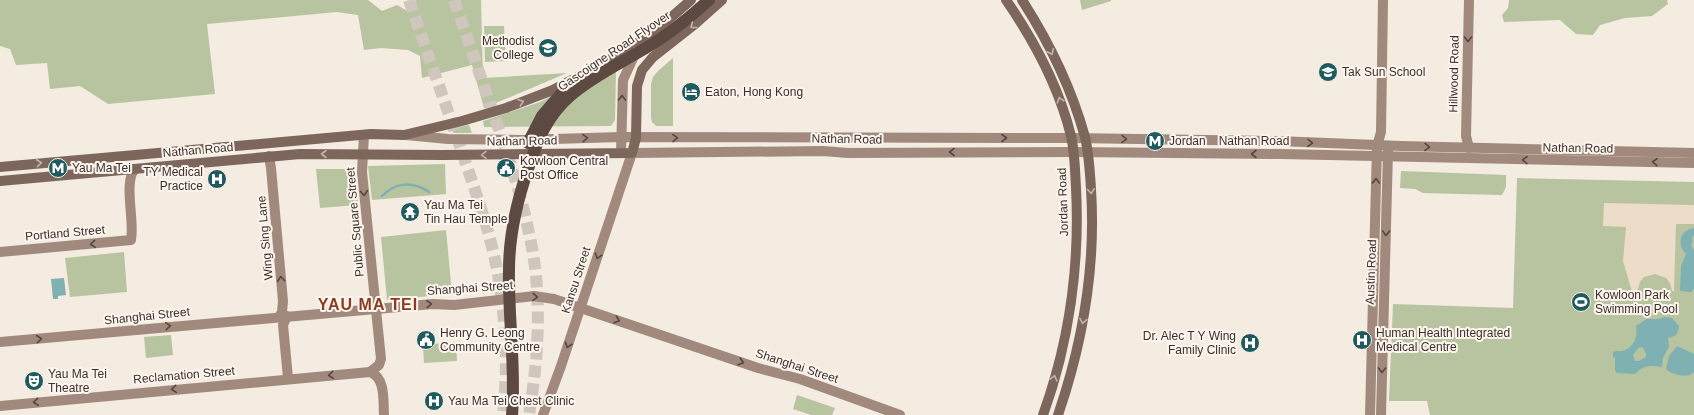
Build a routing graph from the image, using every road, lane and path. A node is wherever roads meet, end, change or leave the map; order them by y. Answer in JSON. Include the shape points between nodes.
{"nodes":[{"id":1,"x":691,"y":0,"type":"edge"},
{"id":2,"x":699,"y":0,"type":"edge"},
{"id":3,"x":709,"y":0,"type":"edge"},
{"id":4,"x":722,"y":0,"type":"edge"},
{"id":5,"x":1006,"y":0,"type":"edge"},
{"id":6,"x":1022,"y":0,"type":"edge"},
{"id":7,"x":1383,"y":0,"type":"edge"},
{"id":8,"x":1469,"y":0,"type":"edge"},
{"id":9,"x":652,"y":34,"type":"junction"},
{"id":10,"x":1382,"y":132,"type":"junction"},
{"id":11,"x":364,"y":135,"type":"junction"},
{"id":12,"x":404,"y":135,"type":"junction"},
{"id":13,"x":621,"y":138,"type":"junction"},
{"id":14,"x":636,"y":138,"type":"junction"},
{"id":15,"x":1072,"y":138,"type":"junction"},
{"id":16,"x":1085,"y":138,"type":"junction"},
{"id":17,"x":1377,"y":146,"type":"junction"},
{"id":18,"x":1388,"y":146,"type":"junction"},
{"id":19,"x":1469,"y":148,"type":"junction"},
{"id":20,"x":1074,"y":152,"type":"junction"},
{"id":21,"x":1088,"y":152,"type":"junction"},
{"id":22,"x":621,"y":153,"type":"junction"},
{"id":23,"x":632,"y":153,"type":"junction"},
{"id":24,"x":1694,"y":153,"type":"edge"},
{"id":25,"x":363,"y":154,"type":"junction"},
{"id":26,"x":269,"y":156,"type":"junction"},
{"id":27,"x":1377,"y":157,"type":"junction"},
{"id":28,"x":1388,"y":157,"type":"junction"},
{"id":29,"x":1694,"y":163,"type":"edge"},
{"id":30,"x":0,"y":167,"type":"edge"},
{"id":31,"x":135,"y":169,"type":"junction"},
{"id":32,"x":0,"y":182,"type":"edge"},
{"id":33,"x":0,"y":252,"type":"edge"},
{"id":34,"x":580,"y":308,"type":"junction"},
{"id":35,"x":376,"y":309,"type":"junction"},
{"id":36,"x":283,"y":317,"type":"junction"},
{"id":37,"x":0,"y":342,"type":"edge"},
{"id":38,"x":370,"y":372,"type":"junction"},
{"id":39,"x":288,"y":378,"type":"junction"},
{"id":40,"x":0,"y":406,"type":"edge"},
{"id":41,"x":384,"y":415,"type":"edge"},
{"id":42,"x":506,"y":415,"type":"edge"},
{"id":43,"x":512,"y":415,"type":"edge"},
{"id":44,"x":543,"y":415,"type":"edge"},
{"id":45,"x":900,"y":415,"type":"edge"},
{"id":46,"x":1043,"y":415,"type":"edge"},
{"id":47,"x":1058,"y":415,"type":"edge"},
{"id":48,"x":1370,"y":415,"type":"edge"},
{"id":49,"x":1381,"y":415,"type":"edge"}],
"edges":[{"from":1,"to":9,"type":"main road","name":"Nathan Road"},
{"from":2,"to":42,"type":"highway","name":"Gascoigne Road Flyover","bridge":true,"via":[[647,39],[572,84],[549,105],[536,126],[527,146],[516,186],[508,218],[504,253],[502,285],[507,380]]},
{"from":3,"to":43,"type":"highway","name":"Gascoigne Road Flyover","bridge":true,"via":[[667,34],[572,95],[555,111],[540,136],[519,199],[510,252]]},
{"from":4,"to":14,"type":"main road","one_way":true,"via":[[653,57],[642,70],[636,96]]},
{"from":15,"to":5,"type":"main road","name":"Jordan Road","one_way":true,"via":[[1056,87],[1047,68],[1034,42]]},
{"from":6,"to":16,"type":"main road","one_way":true,"via":[[1057,63]]},
{"from":7,"to":10,"type":"main road","name":"Austin Road"},
{"from":8,"to":19,"type":"main road","name":"Hillwood Road","one_way":true,"via":[[1466,136]]},
{"from":12,"to":9,"type":"main road","name":"Nathan Road","one_way":true,"via":[[484,115],[553,90]]},
{"from":13,"to":9,"type":"main road","one_way":true,"via":[[623,80],[638,50]]},
{"from":10,"to":17,"type":"main road","name":"Austin Road"},
{"from":10,"to":18,"type":"main road","name":"Austin Road"},
{"from":11,"to":12,"type":"main road","name":"Nathan Road"},
{"from":11,"to":25,"type":"main road","name":"Public Square Street"},
{"from":30,"to":11,"type":"main road","name":"Nathan Road","one_way":true},
{"from":12,"to":13,"type":"main road","name":"Nathan Road","one_way":true,"via":[[520,140]]},
{"from":13,"to":14,"type":"main road","name":"Nathan Road"},
{"from":13,"to":22,"type":"main road"},
{"from":14,"to":15,"type":"main road","name":"Nathan Road","one_way":true},
{"from":14,"to":23,"type":"main road"},
{"from":15,"to":16,"type":"main road","name":"Nathan Road"},
{"from":15,"to":20,"type":"main road","name":"Jordan Road"},
{"from":16,"to":17,"type":"main road","name":"Nathan Road","one_way":true,"via":[[1278,141]]},
{"from":16,"to":21,"type":"main road"},
{"from":17,"to":18,"type":"main road","name":"Nathan Road"},
{"from":17,"to":27,"type":"main road","name":"Austin Road"},
{"from":18,"to":19,"type":"main road","name":"Nathan Road","one_way":true},
{"from":18,"to":28,"type":"main road","name":"Austin Road"},
{"from":19,"to":24,"type":"main road","name":"Nathan Road"},
{"from":20,"to":21,"type":"main road","name":"Nathan Road"},
{"from":20,"to":23,"type":"main road","name":"Nathan Road","one_way":true},
{"from":46,"to":20,"type":"main road","name":"Jordan Road","one_way":true,"via":[[1063,344],[1073,284],[1078,217]]},
{"from":27,"to":21,"type":"main road","name":"Nathan Road","one_way":true},
{"from":21,"to":47,"type":"main road","one_way":true,"via":[[1093,214],[1089,282],[1074,366]]},
{"from":22,"to":23,"type":"main road","name":"Nathan Road"},
{"from":22,"to":25,"type":"main road","name":"Nathan Road","one_way":true},
{"from":23,"to":34,"type":"main road","name":"Kansu Street","one_way":true},
{"from":25,"to":26,"type":"main road","name":"Nathan Road","one_way":true},
{"from":25,"to":35,"type":"main road","name":"Public Square Street","one_way":true,"via":[[362,172]]},
{"from":26,"to":31,"type":"main road","name":"Nathan Road"},
{"from":36,"to":26,"type":"main road","name":"Wing Sing Lane","one_way":true},
{"from":27,"to":28,"type":"main road","name":"Nathan Road"},
{"from":48,"to":27,"type":"main road","name":"Austin Road","one_way":true},
{"from":29,"to":28,"type":"main road","name":"Nathan Road","one_way":true},
{"from":28,"to":49,"type":"main road","name":"Austin Road","one_way":true},
{"from":31,"to":32,"type":"main road","name":"Nathan Road"},
{"from":31,"to":33,"type":"main road","name":"Portland Street","one_way":true,"via":[[129,183],[132,236]]},
{"from":35,"to":34,"type":"main road","name":"Shanghai Street","one_way":true,"via":[[433,304],[454,305],[534,296],[554,299]]},
{"from":34,"to":44,"type":"main road","name":"Kansu Street","one_way":true},
{"from":34,"to":45,"type":"main road","name":"Shanghai Street","one_way":true,"via":[[758,368],[800,379]]},
{"from":35,"to":36,"type":"main road","name":"Shanghai Street"},
{"from":35,"to":38,"type":"main road","name":"Public Square Street","via":[[381,359],[379,365]]},
{"from":37,"to":36,"type":"main road","name":"Shanghai Street","one_way":true},
{"from":36,"to":39,"type":"main road","name":"Wing Sing Lane"},
{"from":38,"to":39,"type":"main road","name":"Reclamation Street","one_way":true},
{"from":38,"to":41,"type":"main road","via":[[380,379]]},
{"from":39,"to":40,"type":"main road","name":"Reclamation Street","one_way":true}]}
